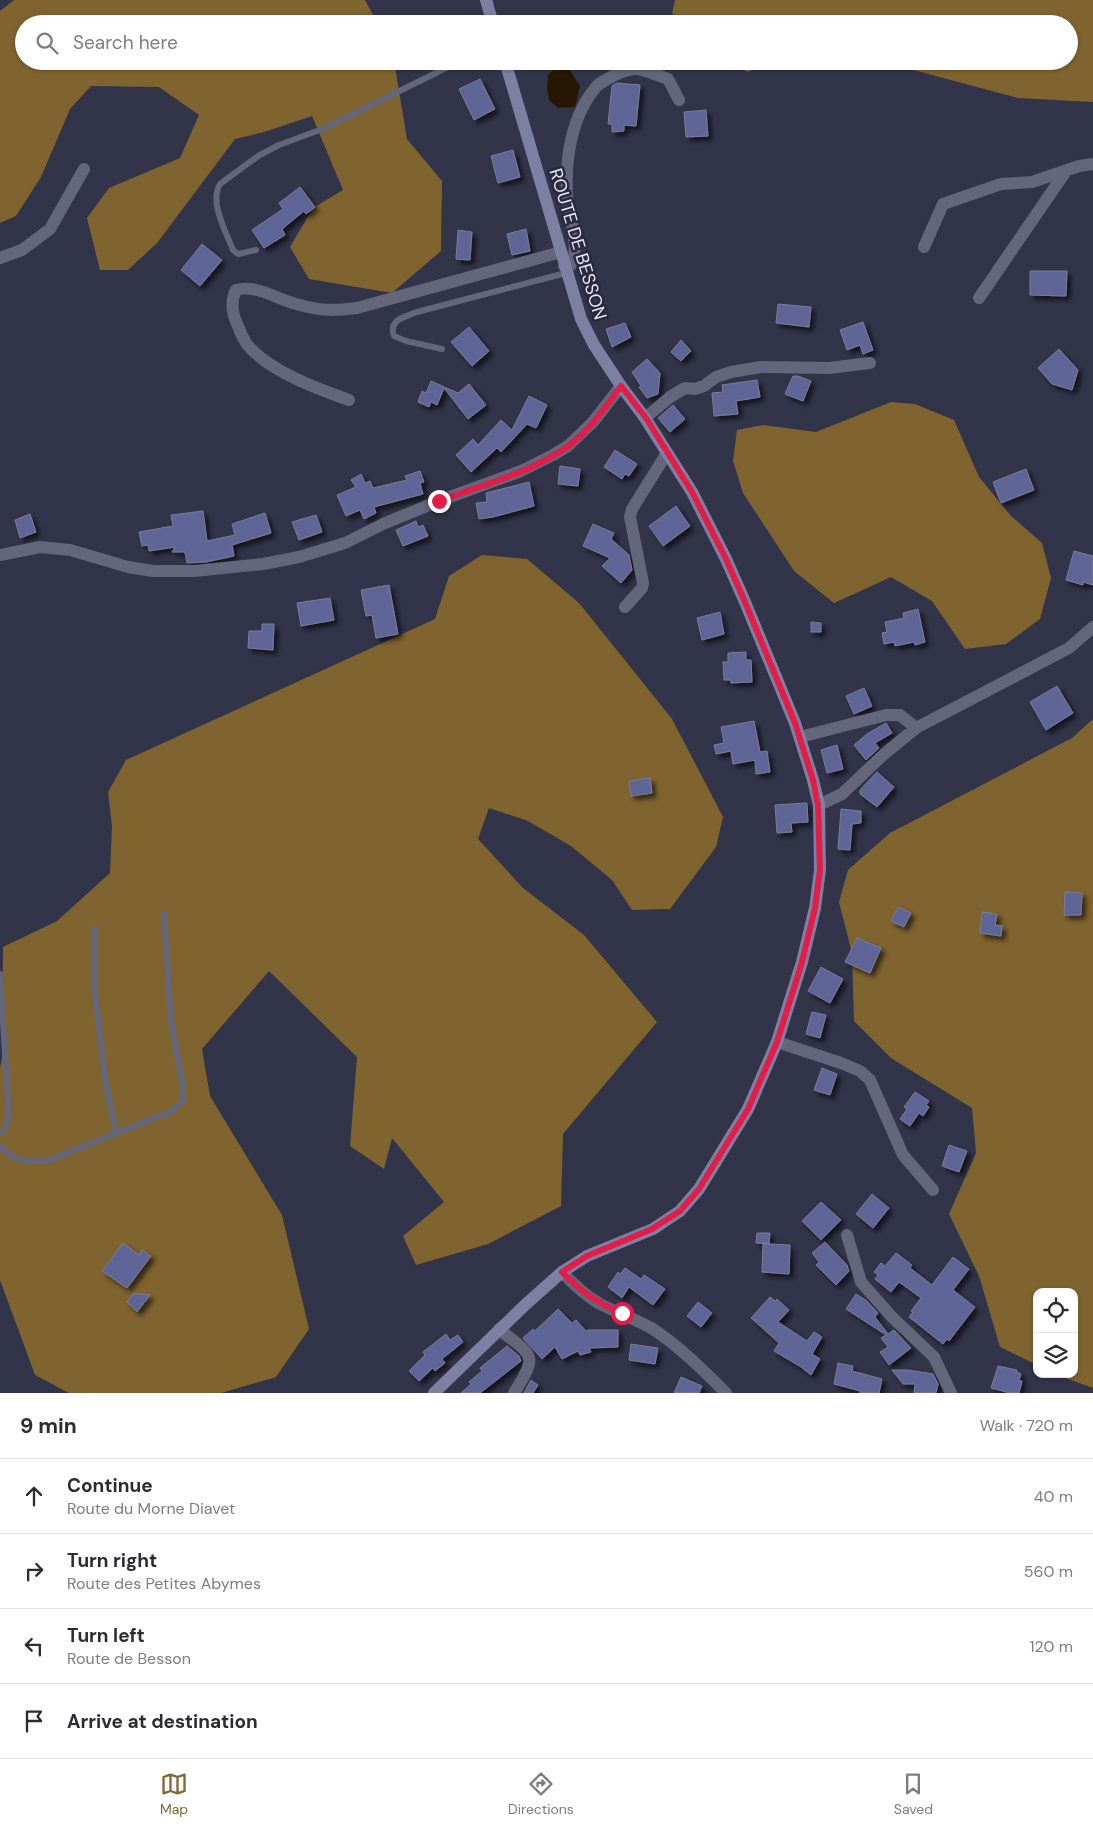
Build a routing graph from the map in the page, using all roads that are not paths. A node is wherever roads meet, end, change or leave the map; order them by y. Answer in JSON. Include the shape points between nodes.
{"nodes":[{"id":1,"x":486,"y":0,"type":"edge"},
{"id":2,"x":490,"y":15,"type":"edge"},
{"id":3,"x":442,"y":70,"type":"edge"},
{"id":4,"x":508,"y":70,"type":"edge"},
{"id":5,"x":631,"y":70,"type":"edge"},
{"id":6,"x":638,"y":70,"type":"edge"},
{"id":7,"x":679,"y":100,"type":"dead end"},
{"id":8,"x":1093,"y":164,"type":"edge"},
{"id":9,"x":84,"y":169,"type":"dead end"},
{"id":10,"x":1066,"y":171,"type":"junction"},
{"id":11,"x":924,"y":247,"type":"dead end"},
{"id":12,"x":256,"y":250,"type":"dead end"},
{"id":13,"x":561,"y":252,"type":"junction"},
{"id":14,"x":0,"y":258,"type":"edge"},
{"id":15,"x":565,"y":269,"type":"junction"},
{"id":16,"x":980,"y":298,"type":"dead end"},
{"id":17,"x":442,"y":349,"type":"dead end"},
{"id":18,"x":870,"y":363,"type":"dead end"},
{"id":19,"x":621,"y":386,"type":"junction"},
{"id":20,"x":349,"y":400,"type":"dead end"},
{"id":21,"x":646,"y":418,"type":"junction"},
{"id":22,"x":668,"y":453,"type":"junction"},
{"id":23,"x":0,"y":555,"type":"edge"},
{"id":24,"x":625,"y":607,"type":"dead end"},
{"id":25,"x":1093,"y":627,"type":"edge"},
{"id":26,"x":916,"y":728,"type":"junction"},
{"id":27,"x":800,"y":737,"type":"junction"},
{"id":28,"x":818,"y":805,"type":"junction"},
{"id":29,"x":164,"y":914,"type":"dead end"},
{"id":30,"x":95,"y":929,"type":"dead end"},
{"id":31,"x":0,"y":974,"type":"edge"},
{"id":32,"x":777,"y":1042,"type":"junction"},
{"id":33,"x":0,"y":1133,"type":"edge"},
{"id":34,"x":116,"y":1133,"type":"junction"},
{"id":35,"x":0,"y":1146,"type":"edge"},
{"id":36,"x":933,"y":1190,"type":"dead end"},
{"id":37,"x":847,"y":1235,"type":"dead end"},
{"id":38,"x":562,"y":1272,"type":"junction"},
{"id":39,"x":500,"y":1329,"type":"junction"},
{"id":40,"x":434,"y":1393,"type":"edge"},
{"id":41,"x":514,"y":1393,"type":"edge"},
{"id":42,"x":726,"y":1393,"type":"edge"},
{"id":43,"x":951,"y":1393,"type":"edge"}],
"edges":[{"from":1,"to":2,"type":"main road"},
{"from":3,"to":12,"type":"lane","via":[[325,128],[265,152],[220,184],[216,204],[233,250],[238,254]]},
{"from":4,"to":13,"type":"main road","name":"ROUTE DE BESSON"},
{"from":5,"to":15,"type":"street","via":[[616,74],[598,85],[574,129],[568,152],[567,194],[575,260]]},
{"from":6,"to":7,"type":"street","via":[[668,80]]},
{"from":8,"to":10,"type":"street"},
{"from":9,"to":14,"type":"street","via":[[50,229],[22,250]]},
{"from":10,"to":11,"type":"street","via":[[1032,182],[1001,184],[943,204]]},
{"from":10,"to":16,"type":"street"},
{"from":13,"to":15,"type":"main road","name":"ROUTE DE BESSON"},
{"from":13,"to":20,"type":"street","via":[[357,308],[331,312],[251,289],[236,290],[232,299],[234,317],[246,342],[259,357],[307,385]]},
{"from":15,"to":17,"type":"lane","via":[[417,312],[392,325],[394,336]]},
{"from":15,"to":19,"type":"main road","name":"ROUTE DE BESSON","via":[[580,319]]},
{"from":18,"to":21,"type":"street","via":[[829,368],[761,367],[731,372],[704,386],[685,388]]},
{"from":19,"to":21,"type":"main road","name":"ROUTE DE BESSON"},
{"from":19,"to":23,"type":"street","via":[[593,422],[568,446],[553,455],[521,471],[383,524],[345,543],[299,557],[194,571],[153,571],[128,568],[70,550],[40,547]]},
{"from":21,"to":22,"type":"main road","name":"ROUTE DE BESSON"},
{"from":22,"to":24,"type":"street","via":[[632,508],[630,517],[643,583]]},
{"from":22,"to":27,"type":"main road","name":"ROUTE DE BESSON","via":[[726,559]]},
{"from":25,"to":26,"type":"street","via":[[1069,648]]},
{"from":26,"to":27,"type":"street","via":[[900,715],[886,715]]},
{"from":26,"to":28,"type":"street","via":[[842,794]]},
{"from":27,"to":28,"type":"main road","name":"ROUTE DE BESSON"},
{"from":28,"to":32,"type":"main road","name":"ROUTE DE BESSON","via":[[820,870],[815,908]]},
{"from":29,"to":34,"type":"lane","via":[[170,1013],[183,1086],[182,1101],[172,1111]]},
{"from":30,"to":34,"type":"lane","via":[[99,1038]]},
{"from":31,"to":33,"type":"lane","via":[[9,1116]]},
{"from":32,"to":36,"type":"street","via":[[842,1063],[860,1071],[870,1080],[902,1155]]},
{"from":32,"to":38,"type":"main road","name":"ROUTE DE BESSON","via":[[748,1109],[699,1189],[680,1211],[652,1229],[587,1256]]},
{"from":34,"to":35,"type":"lane","via":[[48,1160],[26,1161],[9,1155]]},
{"from":37,"to":43,"type":"street","via":[[862,1282],[891,1316],[934,1357]]},
{"from":38,"to":39,"type":"main road","name":"ROUTE DE BESSON"},
{"from":38,"to":42,"type":"street","via":[[599,1303],[655,1331]]},
{"from":39,"to":40,"type":"main road","name":"ROUTE DE BESSON"},
{"from":39,"to":41,"type":"street","via":[[528,1353],[530,1361]]}]}
